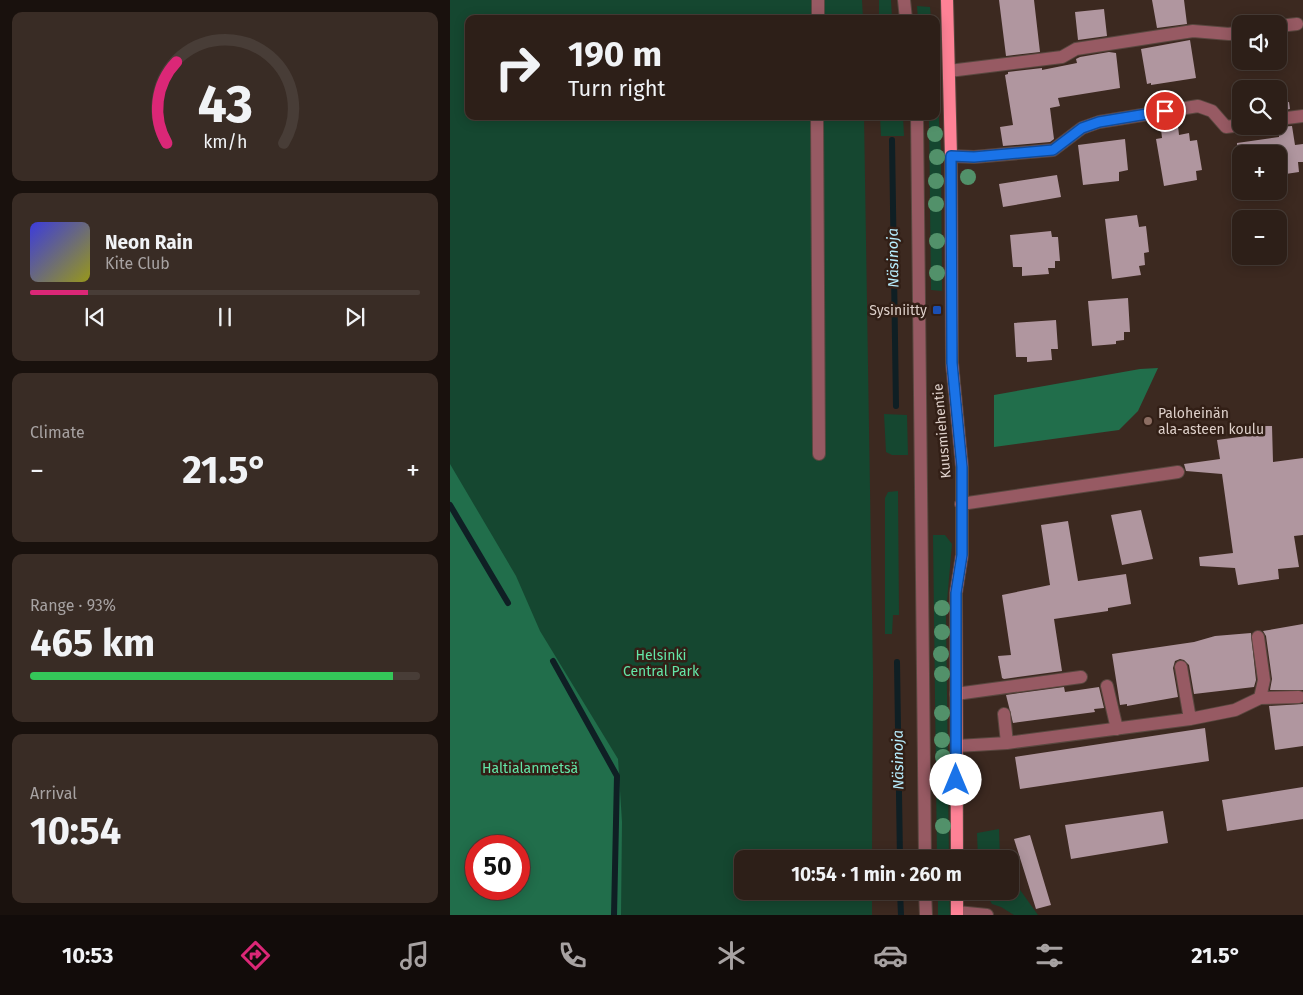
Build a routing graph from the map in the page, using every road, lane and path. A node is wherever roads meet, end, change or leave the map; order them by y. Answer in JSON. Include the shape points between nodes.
{"nodes":[{"id":1,"x":818,"y":0,"type":"edge"},
{"id":2,"x":904,"y":0,"type":"edge"},
{"id":3,"x":947,"y":0,"type":"edge"},
{"id":4,"x":818,"y":15,"type":"edge"},
{"id":5,"x":906,"y":15,"type":"edge"},
{"id":6,"x":1297,"y":24,"type":"dead end"},
{"id":7,"x":1287,"y":25,"type":"edge"},
{"id":8,"x":1232,"y":34,"type":"edge"},
{"id":9,"x":949,"y":70,"type":"junction"},
{"id":10,"x":1303,"y":116,"type":"edge"},
{"id":11,"x":1287,"y":119,"type":"edge"},
{"id":12,"x":817,"y":120,"type":"edge"},
{"id":13,"x":917,"y":120,"type":"edge"},
{"id":14,"x":1232,"y":126,"type":"edge"},
{"id":15,"x":951,"y":156,"type":"junction"},
{"id":16,"x":819,"y":454,"type":"dead end"},
{"id":17,"x":1178,"y":472,"type":"dead end"},
{"id":18,"x":961,"y":504,"type":"junction"},
{"id":19,"x":1258,"y":638,"type":"dead end"},
{"id":20,"x":1181,"y":667,"type":"dead end"},
{"id":21,"x":1081,"y":677,"type":"dead end"},
{"id":22,"x":1107,"y":686,"type":"dead end"},
{"id":23,"x":956,"y":694,"type":"junction"},
{"id":24,"x":1299,"y":697,"type":"dead end"},
{"id":25,"x":1260,"y":698,"type":"junction"},
{"id":26,"x":1004,"y":714,"type":"dead end"},
{"id":27,"x":1190,"y":719,"type":"junction"},
{"id":28,"x":1117,"y":729,"type":"junction"},
{"id":29,"x":1007,"y":742,"type":"junction"},
{"id":30,"x":956,"y":746,"type":"junction"},
{"id":31,"x":925,"y":850,"type":"edge"},
{"id":32,"x":957,"y":850,"type":"edge"},
{"id":33,"x":925,"y":900,"type":"edge"},
{"id":34,"x":957,"y":900,"type":"edge"},
{"id":35,"x":957,"y":913,"type":"edge"},
{"id":36,"x":926,"y":915,"type":"edge"},
{"id":37,"x":987,"y":915,"type":"edge"}],
"edges":[{"from":1,"to":4,"type":"street"},
{"from":2,"to":5,"type":"street"},
{"from":3,"to":9,"type":"main road","name":"Kuusmiehentie"},
{"from":6,"to":7,"type":"street"},
{"from":8,"to":9,"type":"street","via":[[1193,30],[1076,49],[1062,56]]},
{"from":9,"to":15,"type":"main road","name":"Kuusmiehentie"},
{"from":10,"to":11,"type":"street"},
{"from":12,"to":16,"type":"street"},
{"from":13,"to":31,"type":"street","name":"Kuusmiehentie"},
{"from":14,"to":15,"type":"street","via":[[1226,127],[1212,111],[1198,106],[1099,122],[1082,128],[1053,150]]},
{"from":15,"to":18,"type":"main road","name":"Kuusmiehentie","via":[[952,363],[962,467]]},
{"from":17,"to":18,"type":"street"},
{"from":18,"to":23,"type":"main road","name":"Kuusmiehentie","via":[[962,555],[956,593]]},
{"from":19,"to":25,"type":"street","via":[[1264,680]]},
{"from":20,"to":27,"type":"street"},
{"from":21,"to":23,"type":"street"},
{"from":22,"to":28,"type":"street"},
{"from":23,"to":30,"type":"main road","name":"Kuusmiehentie"},
{"from":24,"to":25,"type":"street"},
{"from":25,"to":27,"type":"street","via":[[1234,710]]},
{"from":26,"to":29,"type":"street"},
{"from":27,"to":28,"type":"street"},
{"from":28,"to":29,"type":"street"},
{"from":29,"to":30,"type":"street"},
{"from":30,"to":32,"type":"main road","name":"Kuusmiehentie"},
{"from":33,"to":36,"type":"street"},
{"from":34,"to":35,"type":"main road"},
{"from":35,"to":37,"type":"street"}]}
